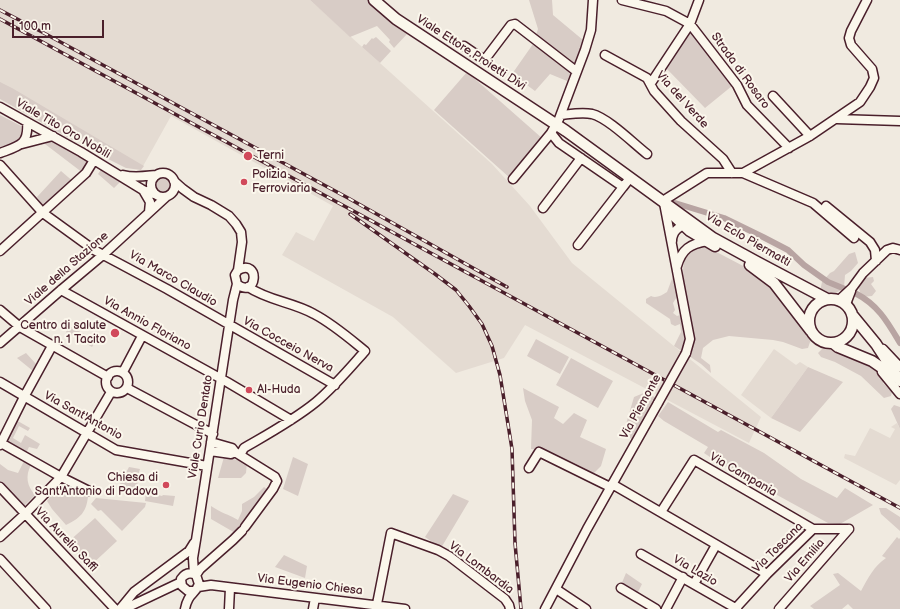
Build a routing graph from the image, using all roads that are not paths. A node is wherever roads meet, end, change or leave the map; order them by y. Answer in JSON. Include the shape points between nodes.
{"nodes":[{"id":1,"x":374,"y":0,"type":"edge"},
{"id":2,"x":593,"y":0,"type":"edge"},
{"id":3,"x":622,"y":0,"type":"edge"},
{"id":4,"x":699,"y":0,"type":"edge"},
{"id":5,"x":867,"y":0,"type":"edge"},
{"id":6,"x":690,"y":24,"type":"junction"},
{"id":7,"x":464,"y":46,"type":"dead end"},
{"id":8,"x":605,"y":55,"type":"dead end"},
{"id":9,"x":576,"y":72,"type":"junction"},
{"id":10,"x":651,"y":83,"type":"junction"},
{"id":11,"x":773,"y":96,"type":"dead end"},
{"id":12,"x":0,"y":107,"type":"edge"},
{"id":13,"x":561,"y":115,"type":"junction"},
{"id":14,"x":837,"y":119,"type":"junction"},
{"id":15,"x":900,"y":121,"type":"edge"},
{"id":16,"x":27,"y":122,"type":"junction"},
{"id":17,"x":554,"y":129,"type":"junction"},
{"id":18,"x":53,"y":136,"type":"junction"},
{"id":19,"x":810,"y":136,"type":"junction"},
{"id":20,"x":22,"y":144,"type":"junction"},
{"id":21,"x":789,"y":148,"type":"junction"},
{"id":22,"x":0,"y":153,"type":"edge"},
{"id":23,"x":647,"y":154,"type":"dead end"},
{"id":24,"x":581,"y":158,"type":"junction"},
{"id":25,"x":94,"y":160,"type":"junction"},
{"id":26,"x":0,"y":165,"type":"edge"},
{"id":27,"x":115,"y":172,"type":"junction"},
{"id":28,"x":732,"y":173,"type":"junction"},
{"id":29,"x":743,"y":173,"type":"junction"},
{"id":30,"x":156,"y":175,"type":"junction"},
{"id":31,"x":630,"y":178,"type":"junction"},
{"id":32,"x":513,"y":179,"type":"dead end"},
{"id":33,"x":174,"y":181,"type":"junction"},
{"id":34,"x":623,"y":187,"type":"junction"},
{"id":35,"x":143,"y":190,"type":"junction"},
{"id":36,"x":154,"y":194,"type":"junction"},
{"id":37,"x":168,"y":196,"type":"junction"},
{"id":38,"x":194,"y":197,"type":"junction"},
{"id":39,"x":664,"y":203,"type":"junction"},
{"id":40,"x":826,"y":206,"type":"dead end"},
{"id":41,"x":543,"y":208,"type":"dead end"},
{"id":42,"x":149,"y":212,"type":"junction"},
{"id":43,"x":43,"y":213,"type":"junction"},
{"id":44,"x":684,"y":225,"type":"junction"},
{"id":45,"x":854,"y":238,"type":"dead end"},
{"id":46,"x":710,"y":239,"type":"junction"},
{"id":47,"x":672,"y":242,"type":"junction"},
{"id":48,"x":578,"y":245,"type":"dead end"},
{"id":49,"x":1,"y":248,"type":"edge"},
{"id":50,"x":900,"y":250,"type":"edge"},
{"id":51,"x":241,"y":251,"type":"junction"},
{"id":52,"x":104,"y":254,"type":"junction"},
{"id":53,"x":876,"y":261,"type":"junction"},
{"id":54,"x":677,"y":266,"type":"junction"},
{"id":55,"x":249,"y":269,"type":"junction"},
{"id":56,"x":238,"y":270,"type":"junction"},
{"id":57,"x":243,"y":286,"type":"junction"},
{"id":58,"x":61,"y":290,"type":"junction"},
{"id":59,"x":827,"y":299,"type":"junction"},
{"id":60,"x":843,"y":302,"type":"junction"},
{"id":61,"x":0,"y":310,"type":"edge"},
{"id":62,"x":853,"y":316,"type":"junction"},
{"id":63,"x":229,"y":326,"type":"junction"},
{"id":64,"x":20,"y":327,"type":"junction"},
{"id":65,"x":811,"y":331,"type":"junction"},
{"id":66,"x":142,"y":336,"type":"junction"},
{"id":67,"x":833,"y":343,"type":"junction"},
{"id":68,"x":0,"y":344,"type":"edge"},
{"id":69,"x":876,"y":344,"type":"junction"},
{"id":70,"x":52,"y":346,"type":"junction"},
{"id":71,"x":872,"y":362,"type":"junction"},
{"id":72,"x":900,"y":367,"type":"edge"},
{"id":73,"x":123,"y":372,"type":"junction"},
{"id":74,"x":108,"y":377,"type":"junction"},
{"id":75,"x":221,"y":379,"type":"junction"},
{"id":76,"x":899,"y":380,"type":"edge"},
{"id":77,"x":0,"y":382,"type":"edge"},
{"id":78,"x":335,"y":385,"type":"junction"},
{"id":79,"x":127,"y":388,"type":"junction"},
{"id":80,"x":112,"y":392,"type":"junction"},
{"id":81,"x":900,"y":394,"type":"edge"},
{"id":82,"x":24,"y":397,"type":"junction"},
{"id":83,"x":291,"y":420,"type":"junction"},
{"id":84,"x":87,"y":434,"type":"junction"},
{"id":85,"x":212,"y":438,"type":"junction"},
{"id":86,"x":0,"y":444,"type":"edge"},
{"id":87,"x":210,"y":451,"type":"junction"},
{"id":88,"x":238,"y":453,"type":"junction"},
{"id":89,"x":207,"y":466,"type":"junction"},
{"id":90,"x":529,"y":468,"type":"dead end"},
{"id":91,"x":61,"y":477,"type":"junction"},
{"id":92,"x":611,"y":486,"type":"junction"},
{"id":93,"x":0,"y":487,"type":"edge"},
{"id":94,"x":90,"y":492,"type":"dead end"},
{"id":95,"x":661,"y":512,"type":"junction"},
{"id":96,"x":25,"y":514,"type":"junction"},
{"id":97,"x":813,"y":529,"type":"junction"},
{"id":98,"x":848,"y":529,"type":"joint"},
{"id":99,"x":0,"y":537,"type":"edge"},
{"id":100,"x":196,"y":540,"type":"junction"},
{"id":101,"x":716,"y":545,"type":"junction"},
{"id":102,"x":641,"y":554,"type":"dead end"},
{"id":103,"x":0,"y":559,"type":"edge"},
{"id":104,"x":767,"y":574,"type":"junction"},
{"id":105,"x":194,"y":575,"type":"junction"},
{"id":106,"x":683,"y":577,"type":"junction"},
{"id":107,"x":694,"y":584,"type":"junction"},
{"id":108,"x":182,"y":585,"type":"junction"},
{"id":109,"x":211,"y":585,"type":"junction"},
{"id":110,"x":230,"y":588,"type":"junction"},
{"id":111,"x":621,"y":588,"type":"dead end"},
{"id":112,"x":196,"y":589,"type":"junction"},
{"id":113,"x":556,"y":589,"type":"junction"},
{"id":114,"x":315,"y":598,"type":"junction"},
{"id":115,"x":185,"y":605,"type":"edge"},
{"id":116,"x":377,"y":607,"type":"edge"},
{"id":117,"x":46,"y":609,"type":"edge"},
{"id":118,"x":115,"y":609,"type":"edge"},
{"id":119,"x":120,"y":609,"type":"edge"},
{"id":120,"x":124,"y":609,"type":"edge"},
{"id":121,"x":229,"y":609,"type":"edge"},
{"id":122,"x":313,"y":609,"type":"edge"},
{"id":123,"x":405,"y":609,"type":"edge"},
{"id":124,"x":510,"y":609,"type":"edge"},
{"id":125,"x":546,"y":609,"type":"edge"},
{"id":126,"x":586,"y":609,"type":"edge"},
{"id":127,"x":656,"y":609,"type":"edge"},
{"id":128,"x":666,"y":609,"type":"edge"},
{"id":129,"x":736,"y":609,"type":"edge"},
{"id":130,"x":779,"y":609,"type":"edge"}],
"edges":[{"from":1,"to":17,"type":"main road","name":"Viale Ettore Proietti Divi","via":[[396,19]]},
{"from":2,"to":9,"type":"street","via":[[591,30]]},
{"from":3,"to":6,"type":"street","name":"Strada di Rosaro","via":[[666,11]]},
{"from":4,"to":6,"type":"street"},
{"from":5,"to":14,"type":"street","via":[[849,38],[851,45],[872,69],[874,78],[860,102]]},
{"from":6,"to":10,"type":"street"},
{"from":6,"to":21,"type":"street","name":"Strada di Rosaro","via":[[737,85],[747,105]]},
{"from":7,"to":9,"type":"street","via":[[479,57],[486,58],[511,25],[515,24]]},
{"from":8,"to":10,"type":"street","name":"Via del Verde","via":[[647,78]]},
{"from":9,"to":13,"type":"street"},
{"from":10,"to":28,"type":"street","name":"Via del Verde","via":[[681,121],[723,159]]},
{"from":11,"to":19,"type":"street"},
{"from":12,"to":16,"type":"street","name":"Viale Tito Oro Nobili"},
{"from":13,"to":17,"type":"street"},
{"from":13,"to":23,"type":"street","via":[[585,113],[603,118]]},
{"from":14,"to":15,"type":"street"},
{"from":14,"to":19,"type":"street"},
{"from":16,"to":18,"type":"street","name":"Viale Tito Oro Nobili"},
{"from":16,"to":20,"type":"street","via":[[27,137]]},
{"from":17,"to":24,"type":"street","name":"Viale Ettore Proietti Divi","via":[[559,143]]},
{"from":17,"to":31,"type":"main road","name":"Viale Ettore Proietti Divi"},
{"from":17,"to":32,"type":"street"},
{"from":18,"to":20,"type":"street"},
{"from":18,"to":25,"type":"street","name":"Viale Tito Oro Nobili"},
{"from":19,"to":21,"type":"street"},
{"from":20,"to":22,"type":"street"},
{"from":21,"to":29,"type":"street"},
{"from":24,"to":34,"type":"street","name":"Viale Ettore Proietti Divi"},
{"from":24,"to":41,"type":"street"},
{"from":25,"to":27,"type":"street","name":"Viale Tito Oro Nobili"},
{"from":25,"to":43,"type":"street","via":[[86,173]]},
{"from":26,"to":43,"type":"street","name":"Via Marco Claudio"},
{"from":27,"to":30,"type":"street","name":"Viale Tito Oro Nobili","via":[[129,177]]},
{"from":27,"to":35,"type":"street","name":"Viale Tito Oro Nobili"},
{"from":28,"to":29,"type":"street"},
{"from":28,"to":39,"type":"street","via":[[707,172],[666,199]]},
{"from":29,"to":45,"type":"street","via":[[813,203]]},
{"from":30,"to":33,"type":"street","via":[[170,175]]},
{"from":30,"to":36,"type":"street","via":[[150,186]]},
{"from":31,"to":34,"type":"street"},
{"from":31,"to":39,"type":"main road","name":"Viale Ettore Proietti Divi"},
{"from":33,"to":37,"type":"street","via":[[175,189]]},
{"from":33,"to":38,"type":"street"},
{"from":34,"to":48,"type":"street"},
{"from":35,"to":36,"type":"street","name":"Viale Tito Oro Nobili"},
{"from":35,"to":42,"type":"street","via":[[150,202]]},
{"from":36,"to":37,"type":"street","via":[[159,197]]},
{"from":37,"to":38,"type":"street","via":[[182,194]]},
{"from":37,"to":42,"type":"street","name":"Viale della Stazione"},
{"from":38,"to":51,"type":"street","name":"Viale Curio Dentato","via":[[229,216],[238,228],[242,242]]},
{"from":39,"to":44,"type":"main road","name":"Via Eclo Piermatti"},
{"from":39,"to":46,"type":"main road","name":"Via Eclo Piermatti"},
{"from":39,"to":47,"type":"street","name":"Via Piemonte"},
{"from":40,"to":53,"type":"street","via":[[870,242],[875,250]]},
{"from":42,"to":52,"type":"street","name":"Viale della Stazione"},
{"from":43,"to":49,"type":"street"},
{"from":43,"to":52,"type":"street","name":"Via Marco Claudio","via":[[94,250]]},
{"from":44,"to":46,"type":"main road","name":"Via Eclo Piermatti","via":[[690,231]]},
{"from":44,"to":47,"type":"street","via":[[672,236]]},
{"from":46,"to":54,"type":"street","via":[[687,249],[680,256]]},
{"from":46,"to":59,"type":"main road","name":"Via Eclo Piermatti"},
{"from":46,"to":65,"type":"main road","name":"Via Eclo Piermatti","via":[[770,279]]},
{"from":47,"to":54,"type":"street","name":"Via Piemonte"},
{"from":50,"to":53,"type":"street","via":[[887,250]]},
{"from":51,"to":55,"type":"street","name":"Viale Curio Dentato"},
{"from":51,"to":56,"type":"street","name":"Viale Curio Dentato"},
{"from":52,"to":58,"type":"street","name":"Viale della Stazione"},
{"from":52,"to":63,"type":"street","name":"Via Marco Claudio"},
{"from":53,"to":60,"type":"street","via":[[863,273]]},
{"from":54,"to":92,"type":"street","name":"Via Piemonte","bridge":true,"via":[[690,339],[686,352]]},
{"from":55,"to":56,"type":"street"},
{"from":55,"to":57,"type":"street","name":"Viale Curio Dentato","via":[[255,278],[252,284]]},
{"from":56,"to":57,"type":"street","name":"Viale Curio Dentato","via":[[235,275]]},
{"from":57,"to":63,"type":"street","name":"Viale Curio Dentato","via":[[233,300]]},
{"from":57,"to":78,"type":"street","via":[[259,295],[314,314],[365,351]]},
{"from":58,"to":64,"type":"street","name":"Viale della Stazione"},
{"from":58,"to":66,"type":"street","name":"Via Annio Floriano"},
{"from":59,"to":60,"type":"main road","name":"Via Eclo Piermatti"},
{"from":59,"to":65,"type":"main road","via":[[820,301],[811,311]]},
{"from":60,"to":62,"type":"main road","name":"Via Eclo Piermatti"},
{"from":61,"to":64,"type":"street"},
{"from":62,"to":67,"type":"main road","via":[[847,337]]},
{"from":62,"to":69,"type":"main road","name":"Via Eclo Piermatti"},
{"from":63,"to":75,"type":"street","name":"Viale Curio Dentato"},
{"from":63,"to":78,"type":"street","name":"Via Cocceio Nerva"},
{"from":64,"to":68,"type":"street","name":"Viale della Stazione"},
{"from":64,"to":70,"type":"street"},
{"from":65,"to":67,"type":"main road","name":"Via Eclo Piermatti","via":[[821,341]]},
{"from":66,"to":73,"type":"street"},
{"from":66,"to":75,"type":"street","name":"Via Annio Floriano"},
{"from":67,"to":71,"type":"main road","name":"Via Eclo Piermatti"},
{"from":69,"to":72,"type":"street"},
{"from":69,"to":76,"type":"main road","name":"Via Eclo Piermatti"},
{"from":70,"to":74,"type":"street"},
{"from":70,"to":82,"type":"street"},
{"from":71,"to":76,"type":"main road","name":"Via Eclo Piermatti"},
{"from":71,"to":81,"type":"street"},
{"from":73,"to":74,"type":"street","via":[[115,371]]},
{"from":73,"to":79,"type":"street","via":[[128,378]]},
{"from":74,"to":80,"type":"street","via":[[107,386]]},
{"from":75,"to":83,"type":"street","name":"Via Annio Floriano"},
{"from":75,"to":85,"type":"street","name":"Viale Curio Dentato"},
{"from":77,"to":82,"type":"street","name":"Via Sant'Antonio"},
{"from":78,"to":83,"type":"street"},
{"from":79,"to":80,"type":"street","via":[[122,393]]},
{"from":79,"to":85,"type":"street"},
{"from":80,"to":84,"type":"street"},
{"from":82,"to":84,"type":"street","name":"Via Sant'Antonio"},
{"from":82,"to":86,"type":"street"},
{"from":83,"to":88,"type":"street"},
{"from":84,"to":89,"type":"street","name":"Via Sant'Antonio","via":[[116,450]]},
{"from":84,"to":91,"type":"street"},
{"from":85,"to":87,"type":"street","name":"Viale Curio Dentato"},
{"from":85,"to":88,"type":"street"},
{"from":86,"to":91,"type":"street"},
{"from":87,"to":88,"type":"street"},
{"from":87,"to":89,"type":"street","name":"Viale Curio Dentato"},
{"from":88,"to":105,"type":"street","via":[[275,477],[276,481],[273,489],[243,529]]},
{"from":89,"to":100,"type":"street","name":"Viale Curio Dentato"},
{"from":90,"to":92,"type":"street","via":[[539,452]]},
{"from":91,"to":94,"type":"street"},
{"from":91,"to":96,"type":"street"},
{"from":92,"to":95,"type":"street"},
{"from":92,"to":113,"type":"street","name":"Via Piemonte"},
{"from":93,"to":96,"type":"street","name":"Via Aurelio Saffi"},
{"from":95,"to":97,"type":"street","name":"Via Campania","via":[[694,460]]},
{"from":95,"to":101,"type":"street"},
{"from":96,"to":99,"type":"street"},
{"from":96,"to":118,"type":"street","name":"Via Aurelio Saffi"},
{"from":97,"to":98,"type":"street","name":"Via Toscana"},
{"from":97,"to":104,"type":"street","name":"Via Toscana"},
{"from":98,"to":130,"type":"street","name":"Via Emilia"},
{"from":100,"to":105,"type":"street","name":"Viale Curio Dentato"},
{"from":100,"to":119,"type":"street","via":[[189,551],[134,592]]},
{"from":101,"to":104,"type":"street"},
{"from":101,"to":107,"type":"street"},
{"from":102,"to":106,"type":"street","name":"Via Lazio"},
{"from":103,"to":117,"type":"street"},
{"from":104,"to":129,"type":"street","name":"Via Toscana"},
{"from":105,"to":108,"type":"street","via":[[183,576]]},
{"from":105,"to":109,"type":"street","name":"Via Eugenio Chiesa"},
{"from":105,"to":112,"type":"street","via":[[199,584]]},
{"from":106,"to":107,"type":"street","name":"Via Lazio"},
{"from":106,"to":128,"type":"street"},
{"from":107,"to":129,"type":"street","name":"Via Lazio"},
{"from":108,"to":112,"type":"street","via":[[188,591]]},
{"from":108,"to":115,"type":"street"},
{"from":108,"to":120,"type":"street"},
{"from":109,"to":110,"type":"street","name":"Via Eugenio Chiesa"},
{"from":109,"to":112,"type":"street","name":"Via Eugenio Chiesa"},
{"from":110,"to":114,"type":"street","name":"Via Eugenio Chiesa"},
{"from":110,"to":121,"type":"street"},
{"from":111,"to":127,"type":"street"},
{"from":112,"to":115,"type":"street"},
{"from":113,"to":125,"type":"street","name":"Via Piemonte"},
{"from":113,"to":126,"type":"street"},
{"from":114,"to":116,"type":"street","name":"Via Eugenio Chiesa"},
{"from":114,"to":122,"type":"street"},
{"from":116,"to":123,"type":"street","name":"Via Eugenio Chiesa"},
{"from":116,"to":124,"type":"street","name":"Via Lombardia","via":[[391,533],[449,556],[505,599]]}]}
